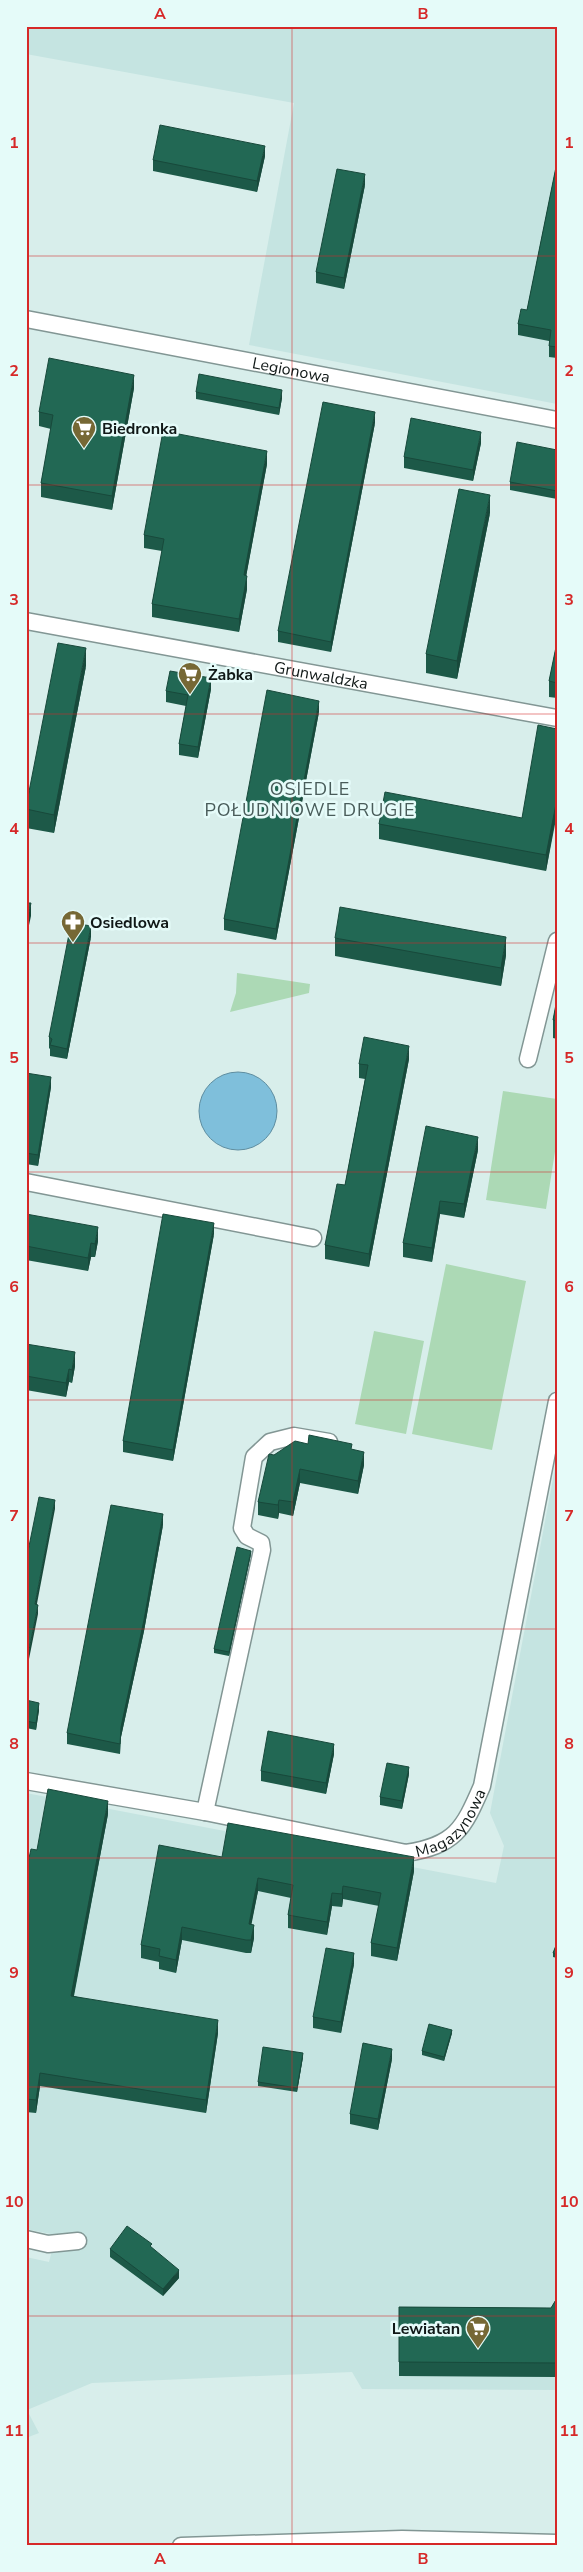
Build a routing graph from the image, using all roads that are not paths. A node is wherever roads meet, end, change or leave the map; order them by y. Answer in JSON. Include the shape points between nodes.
{"nodes":[{"id":1,"x":26,"y":319,"type":"edge"},
{"id":2,"x":557,"y":420,"type":"edge"},
{"id":3,"x":26,"y":621,"type":"edge"},
{"id":4,"x":557,"y":718,"type":"edge"},
{"id":5,"x":557,"y":941,"type":"edge"},
{"id":6,"x":528,"y":1060,"type":"dead end"},
{"id":7,"x":26,"y":1182,"type":"edge"},
{"id":8,"x":313,"y":1238,"type":"dead end"},
{"id":9,"x":557,"y":1401,"type":"edge"},
{"id":10,"x":349,"y":1445,"type":"edge"},
{"id":11,"x":26,"y":1782,"type":"edge"},
{"id":12,"x":205,"y":1812,"type":"junction"},
{"id":13,"x":26,"y":2239,"type":"edge"},
{"id":14,"x":78,"y":2241,"type":"dead end"},
{"id":15,"x":557,"y":2543,"type":"edge"},
{"id":16,"x":181,"y":2546,"type":"edge"}],
"edges":[{"from":1,"to":2,"type":"street","name":"Legionowa"},
{"from":3,"to":4,"type":"street","name":"Grunwaldzka"},
{"from":5,"to":6,"type":"street"},
{"from":7,"to":8,"type":"street"},
{"from":9,"to":12,"type":"street","name":"Magazynowa","via":[[482,1786],[470,1813],[454,1835],[438,1846],[406,1853]]},
{"from":10,"to":12,"type":"street","via":[[294,1436],[270,1442],[254,1457],[242,1528],[247,1536],[261,1543],[262,1550]]},
{"from":11,"to":12,"type":"street","name":"Magazynowa"},
{"from":13,"to":14,"type":"street","via":[[48,2244]]},
{"from":15,"to":16,"type":"street","via":[[402,2539]]}]}
